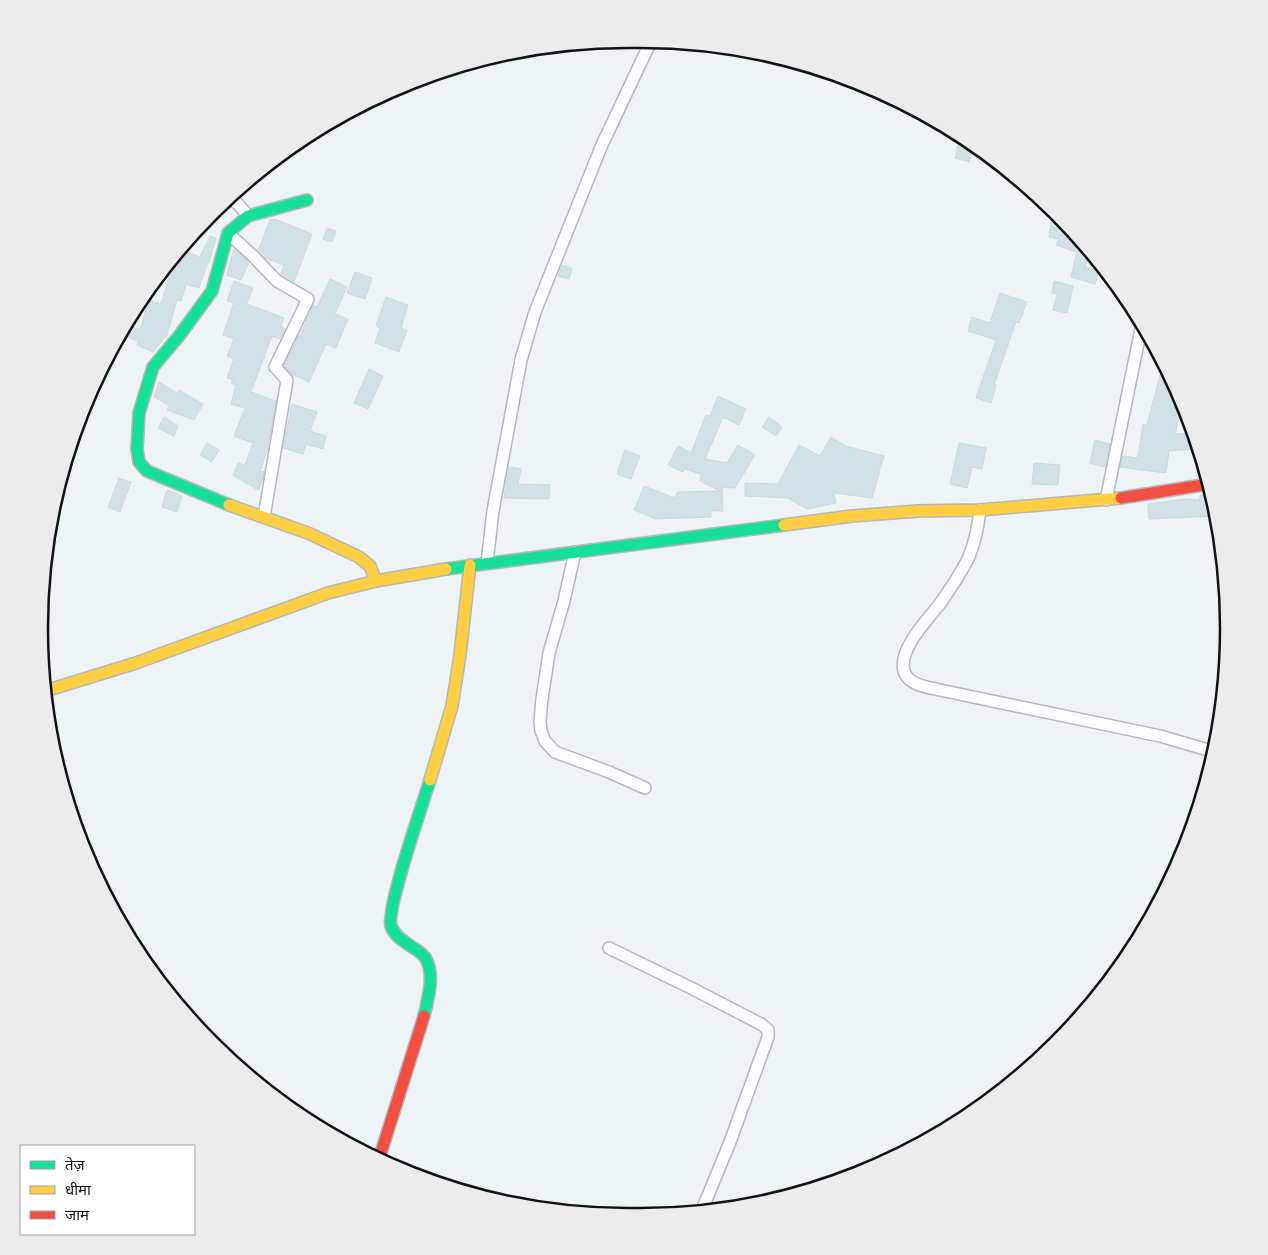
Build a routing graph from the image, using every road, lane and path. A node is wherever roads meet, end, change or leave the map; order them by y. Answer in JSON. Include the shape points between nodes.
{"nodes":[{"id":1,"x":647,"y":48,"type":"edge"},
{"id":2,"x":307,"y":200,"type":"dead end"},
{"id":3,"x":234,"y":201,"type":"edge"},
{"id":4,"x":248,"y":216,"type":"junction"},
{"id":5,"x":228,"y":233,"type":"junction"},
{"id":6,"x":1140,"y":333,"type":"edge"},
{"id":7,"x":1203,"y":485,"type":"edge"},
{"id":8,"x":1106,"y":500,"type":"junction"},
{"id":9,"x":980,"y":510,"type":"junction"},
{"id":10,"x":264,"y":518,"type":"junction"},
{"id":11,"x":575,"y":552,"type":"junction"},
{"id":12,"x":487,"y":562,"type":"junction"},
{"id":13,"x":470,"y":564,"type":"junction"},
{"id":14,"x":376,"y":581,"type":"junction"},
{"id":15,"x":51,"y":689,"type":"edge"},
{"id":16,"x":1207,"y":750,"type":"edge"},
{"id":17,"x":645,"y":788,"type":"dead end"},
{"id":18,"x":608,"y":948,"type":"dead end"},
{"id":19,"x":381,"y":1152,"type":"edge"},
{"id":20,"x":705,"y":1204,"type":"edge"}],
"edges":[{"from":1,"to":12,"type":"street","via":[[600,147],[535,312],[521,360],[493,511]]},
{"from":2,"to":4,"type":"street"},
{"from":3,"to":4,"type":"street"},
{"from":4,"to":5,"type":"street"},
{"from":5,"to":10,"type":"street","via":[[277,281],[308,298],[275,367],[286,380]]},
{"from":5,"to":10,"type":"street","via":[[212,291],[153,368],[139,412],[137,449],[140,462],[147,471]]},
{"from":6,"to":8,"type":"street"},
{"from":7,"to":8,"type":"street"},
{"from":8,"to":9,"type":"street"},
{"from":9,"to":11,"type":"street","via":[[852,516]]},
{"from":9,"to":16,"type":"street","via":[[976,540],[966,561],[906,650],[903,662],[908,678],[940,690],[1160,736]]},
{"from":10,"to":14,"type":"street","via":[[308,533],[359,558],[370,566]]},
{"from":11,"to":12,"type":"street"},
{"from":11,"to":17,"type":"street","via":[[549,653],[541,731],[555,752]]},
{"from":12,"to":13,"type":"street"},
{"from":13,"to":14,"type":"street"},
{"from":13,"to":19,"type":"street","via":[[454,699],[391,917],[393,931],[426,958],[430,987]]},
{"from":14,"to":15,"type":"street","via":[[328,594],[136,663]]},
{"from":18,"to":20,"type":"street","via":[[735,1010],[765,1026],[768,1032]]}]}
